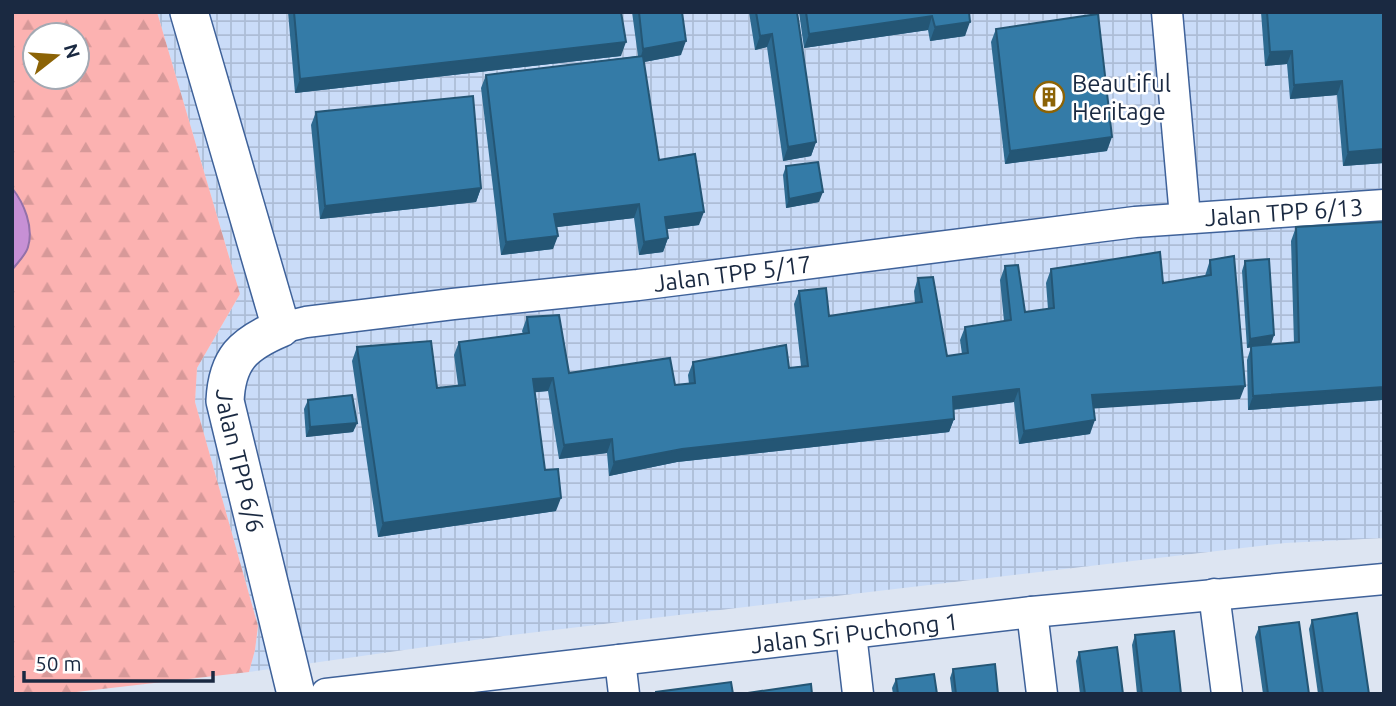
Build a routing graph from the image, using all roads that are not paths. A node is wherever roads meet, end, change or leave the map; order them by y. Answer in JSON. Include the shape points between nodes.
{"nodes":[{"id":1,"x":190,"y":12,"type":"edge"},
{"id":2,"x":1167,"y":12,"type":"edge"},
{"id":3,"x":1384,"y":205,"type":"edge"},
{"id":4,"x":1185,"y":217,"type":"junction"},
{"id":5,"x":281,"y":328,"type":"junction"},
{"id":6,"x":1384,"y":579,"type":"edge"},
{"id":7,"x":1214,"y":594,"type":"junction"},
{"id":8,"x":1032,"y":612,"type":"junction"},
{"id":9,"x":851,"y":634,"type":"junction"},
{"id":10,"x":620,"y":660,"type":"junction"},
{"id":11,"x":396,"y":690,"type":"edge"},
{"id":12,"x":296,"y":694,"type":"edge"},
{"id":13,"x":326,"y":694,"type":"edge"},
{"id":14,"x":624,"y":694,"type":"edge"},
{"id":15,"x":858,"y":694,"type":"edge"},
{"id":16,"x":1042,"y":694,"type":"edge"},
{"id":17,"x":1227,"y":694,"type":"edge"}],
"edges":[{"from":1,"to":5,"type":"street"},
{"from":2,"to":4,"type":"street"},
{"from":3,"to":4,"type":"street","name":"Jalan TPP 6/13"},
{"from":4,"to":5,"type":"street","name":"Jalan TPP 5/17"},
{"from":5,"to":12,"type":"street","name":"Jalan TPP 6/6","via":[[246,346],[232,363],[225,401]]},
{"from":6,"to":7,"type":"street","name":"Jalan Sri Puchong 1"},
{"from":7,"to":8,"type":"street","name":"Jalan Sri Puchong 1"},
{"from":7,"to":17,"type":"street"},
{"from":8,"to":9,"type":"street","name":"Jalan Sri Puchong 1"},
{"from":8,"to":16,"type":"street"},
{"from":9,"to":10,"type":"street","name":"Jalan Sri Puchong 1"},
{"from":9,"to":15,"type":"street"},
{"from":10,"to":11,"type":"street","name":"Jalan Sri Puchong 1"},
{"from":10,"to":14,"type":"street"},
{"from":11,"to":13,"type":"street","name":"Jalan Sri Puchong 1"}]}
